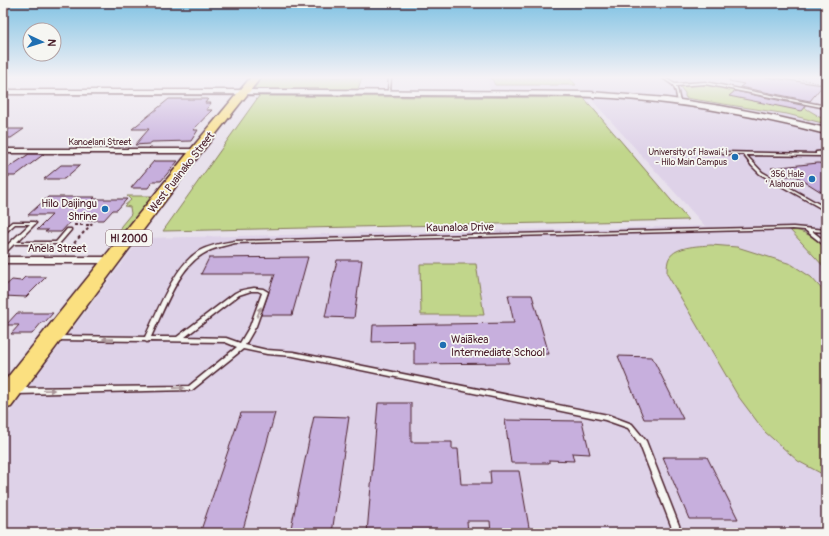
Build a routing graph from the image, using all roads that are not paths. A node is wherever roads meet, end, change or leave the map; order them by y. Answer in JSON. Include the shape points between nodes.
{"nodes":[{"id":1,"x":236,"y":102,"type":"edge"},
{"id":2,"x":685,"y":102,"type":"edge"},
{"id":3,"x":687,"y":102,"type":"edge"},
{"id":4,"x":802,"y":102,"type":"edge"},
{"id":5,"x":826,"y":107,"type":"edge"},
{"id":6,"x":826,"y":126,"type":"edge"},
{"id":7,"x":826,"y":131,"type":"edge"},
{"id":8,"x":196,"y":151,"type":"junction"},
{"id":9,"x":3,"y":152,"type":"edge"},
{"id":10,"x":826,"y":152,"type":"edge"},
{"id":11,"x":723,"y":153,"type":"dead end"},
{"id":12,"x":744,"y":154,"type":"junction"},
{"id":13,"x":798,"y":155,"type":"junction"},
{"id":14,"x":826,"y":156,"type":"edge"},
{"id":15,"x":826,"y":210,"type":"edge"},
{"id":16,"x":68,"y":228,"type":"road end"},
{"id":17,"x":806,"y":228,"type":"junction"},
{"id":18,"x":826,"y":231,"type":"edge"},
{"id":19,"x":3,"y":232,"type":"edge"},
{"id":20,"x":12,"y":243,"type":"junction"},
{"id":21,"x":826,"y":244,"type":"edge"},
{"id":22,"x":3,"y":252,"type":"edge"},
{"id":23,"x":3,"y":260,"type":"edge"},
{"id":24,"x":112,"y":260,"type":"junction"},
{"id":25,"x":51,"y":338,"type":"junction"},
{"id":26,"x":147,"y":340,"type":"junction"},
{"id":27,"x":178,"y":340,"type":"junction"},
{"id":28,"x":241,"y":346,"type":"junction"},
{"id":29,"x":6,"y":395,"type":"edge"},
{"id":30,"x":678,"y":533,"type":"edge"}],
"edges":[{"from":1,"to":8,"type":"highway","name":"West Puainako Street","number":"HI 2000"},
{"from":2,"to":7,"type":"street"},
{"from":3,"to":6,"type":"street","via":[[746,109]]},
{"from":4,"to":5,"type":"lane"},
{"from":8,"to":9,"type":"street","name":"Kanoelani Street"},
{"from":8,"to":24,"type":"highway","name":"West Puainako Street","number":"HI 2000"},
{"from":10,"to":13,"type":"lane"},
{"from":11,"to":12,"type":"lane"},
{"from":12,"to":13,"type":"lane"},
{"from":12,"to":15,"type":"lane","via":[[761,173]]},
{"from":13,"to":14,"type":"lane"},
{"from":16,"to":20,"type":"lane","via":[[58,243]]},
{"from":17,"to":18,"type":"lane","name":"Kaunaloa Drive"},
{"from":17,"to":21,"type":"lane"},
{"from":17,"to":26,"type":"lane","name":"Kaunaloa Drive","via":[[235,242],[214,247],[197,255],[186,265]]},
{"from":19,"to":20,"type":"lane","via":[[14,223],[34,223]]},
{"from":20,"to":22,"type":"lane"},
{"from":23,"to":24,"type":"street","name":"Anela Street"},
{"from":24,"to":25,"type":"highway","name":"West Puainako Street","number":"HI 2000"},
{"from":26,"to":25,"type":"lane","one_way":true},
{"from":25,"to":29,"type":"highway","name":"West Puainako Street","number":"HI 2000"},
{"from":26,"to":27,"type":"lane"},
{"from":27,"to":28,"type":"lane","via":[[226,340]]},
{"from":28,"to":27,"type":"lane","one_way":true,"via":[[253,326],[265,296],[262,290],[247,290],[237,294]]},
{"from":29,"to":28,"type":"lane","one_way":true,"via":[[190,388]]},
{"from":28,"to":30,"type":"lane","via":[[264,352],[293,354],[588,413],[630,426],[643,443]]}]}
